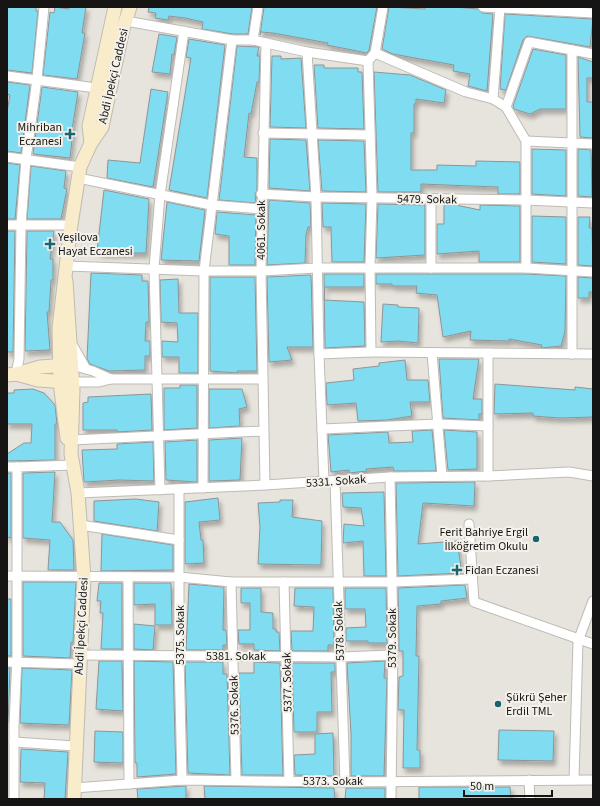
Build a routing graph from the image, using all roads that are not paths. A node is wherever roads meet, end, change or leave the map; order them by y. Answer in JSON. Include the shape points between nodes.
{"nodes":[{"id":1,"x":44,"y":7,"type":"edge"},
{"id":2,"x":115,"y":7,"type":"edge"},
{"id":3,"x":130,"y":7,"type":"edge"},
{"id":4,"x":258,"y":7,"type":"edge"},
{"id":5,"x":383,"y":7,"type":"edge"},
{"id":6,"x":483,"y":7,"type":"edge"},
{"id":7,"x":500,"y":8,"type":"edge"},
{"id":8,"x":593,"y":12,"type":"edge"},
{"id":9,"x":126,"y":22,"type":"junction"},
{"id":10,"x":184,"y":31,"type":"junction"},
{"id":11,"x":232,"y":40,"type":"junction"},
{"id":12,"x":253,"y":40,"type":"junction"},
{"id":13,"x":266,"y":43,"type":"junction"},
{"id":14,"x":572,"y":50,"type":"junction"},
{"id":15,"x":307,"y":52,"type":"junction"},
{"id":16,"x":375,"y":53,"type":"junction"},
{"id":17,"x":593,"y":54,"type":"edge"},
{"id":18,"x":368,"y":61,"type":"junction"},
{"id":19,"x":7,"y":76,"type":"edge"},
{"id":20,"x":37,"y":79,"type":"junction"},
{"id":21,"x":96,"y":88,"type":"junction"},
{"id":22,"x":493,"y":99,"type":"junction"},
{"id":23,"x":506,"y":107,"type":"junction"},
{"id":24,"x":263,"y":133,"type":"junction"},
{"id":25,"x":312,"y":134,"type":"junction"},
{"id":26,"x":370,"y":135,"type":"junction"},
{"id":27,"x":526,"y":141,"type":"junction"},
{"id":28,"x":91,"y":143,"type":"junction"},
{"id":29,"x":572,"y":144,"type":"junction"},
{"id":30,"x":593,"y":144,"type":"edge"},
{"id":31,"x":7,"y":157,"type":"edge"},
{"id":32,"x":26,"y":159,"type":"junction"},
{"id":33,"x":79,"y":172,"type":"junction"},
{"id":34,"x":261,"y":194,"type":"junction"},
{"id":35,"x":160,"y":195,"type":"junction"},
{"id":36,"x":316,"y":197,"type":"junction"},
{"id":37,"x":372,"y":198,"type":"junction"},
{"id":38,"x":431,"y":199,"type":"junction"},
{"id":39,"x":525,"y":200,"type":"junction"},
{"id":40,"x":572,"y":203,"type":"junction"},
{"id":41,"x":593,"y":203,"type":"edge"},
{"id":42,"x":211,"y":205,"type":"junction"},
{"id":43,"x":262,"y":209,"type":"junction"},
{"id":44,"x":7,"y":225,"type":"edge"},
{"id":45,"x":21,"y":225,"type":"junction"},
{"id":46,"x":71,"y":225,"type":"junction"},
{"id":47,"x":66,"y":266,"type":"junction"},
{"id":48,"x":154,"y":268,"type":"junction"},
{"id":49,"x":317,"y":268,"type":"junction"},
{"id":50,"x":370,"y":268,"type":"junction"},
{"id":51,"x":431,"y":268,"type":"junction"},
{"id":52,"x":526,"y":268,"type":"junction"},
{"id":53,"x":204,"y":271,"type":"junction"},
{"id":54,"x":260,"y":271,"type":"junction"},
{"id":55,"x":571,"y":271,"type":"junction"},
{"id":56,"x":593,"y":272,"type":"edge"},
{"id":57,"x":64,"y":335,"type":"junction"},
{"id":58,"x":371,"y":352,"type":"junction"},
{"id":59,"x":432,"y":353,"type":"junction"},
{"id":60,"x":488,"y":353,"type":"junction"},
{"id":61,"x":319,"y":354,"type":"junction"},
{"id":62,"x":572,"y":354,"type":"junction"},
{"id":63,"x":593,"y":354,"type":"edge"},
{"id":64,"x":66,"y":365,"type":"junction"},
{"id":65,"x":40,"y":367,"type":"junction"},
{"id":66,"x":86,"y":368,"type":"junction"},
{"id":67,"x":11,"y":375,"type":"edge"},
{"id":68,"x":111,"y":379,"type":"junction"},
{"id":69,"x":203,"y":379,"type":"junction"},
{"id":70,"x":262,"y":379,"type":"junction"},
{"id":71,"x":33,"y":380,"type":"junction"},
{"id":72,"x":157,"y":380,"type":"junction"},
{"id":73,"x":66,"y":382,"type":"junction"},
{"id":74,"x":92,"y":382,"type":"junction"},
{"id":75,"x":67,"y":402,"type":"junction"},
{"id":76,"x":438,"y":424,"type":"junction"},
{"id":77,"x":488,"y":426,"type":"junction"},
{"id":78,"x":322,"y":429,"type":"junction"},
{"id":79,"x":263,"y":431,"type":"junction"},
{"id":80,"x":203,"y":434,"type":"junction"},
{"id":81,"x":158,"y":436,"type":"junction"},
{"id":82,"x":72,"y":440,"type":"junction"},
{"id":83,"x":72,"y":459,"type":"junction"},
{"id":84,"x":7,"y":467,"type":"edge"},
{"id":85,"x":17,"y":467,"type":"junction"},
{"id":86,"x":390,"y":476,"type":"junction"},
{"id":87,"x":442,"y":476,"type":"junction"},
{"id":88,"x":488,"y":476,"type":"junction"},
{"id":89,"x":593,"y":476,"type":"edge"},
{"id":90,"x":335,"y":481,"type":"junction"},
{"id":91,"x":324,"y":482,"type":"junction"},
{"id":92,"x":265,"y":485,"type":"junction"},
{"id":93,"x":203,"y":488,"type":"junction"},
{"id":94,"x":179,"y":489,"type":"junction"},
{"id":95,"x":160,"y":490,"type":"junction"},
{"id":96,"x":78,"y":493,"type":"junction"},
{"id":97,"x":469,"y":524,"type":"dead end"},
{"id":98,"x":80,"y":525,"type":"junction"},
{"id":99,"x":179,"y":540,"type":"junction"},
{"id":100,"x":7,"y":576,"type":"edge"},
{"id":101,"x":17,"y":576,"type":"junction"},
{"id":102,"x":128,"y":577,"type":"junction"},
{"id":103,"x":180,"y":577,"type":"junction"},
{"id":104,"x":84,"y":578,"type":"junction"},
{"id":105,"x":472,"y":579,"type":"junction"},
{"id":106,"x":231,"y":582,"type":"junction"},
{"id":107,"x":284,"y":582,"type":"junction"},
{"id":108,"x":391,"y":582,"type":"junction"},
{"id":109,"x":337,"y":583,"type":"junction"},
{"id":110,"x":593,"y":601,"type":"edge"},
{"id":111,"x":578,"y":641,"type":"junction"},
{"id":112,"x":593,"y":644,"type":"edge"},
{"id":113,"x":128,"y":655,"type":"junction"},
{"id":114,"x":392,"y":655,"type":"junction"},
{"id":115,"x":180,"y":656,"type":"junction"},
{"id":116,"x":233,"y":656,"type":"junction"},
{"id":117,"x":287,"y":656,"type":"junction"},
{"id":118,"x":340,"y":657,"type":"junction"},
{"id":119,"x":79,"y":659,"type":"junction"},
{"id":120,"x":7,"y":662,"type":"edge"},
{"id":121,"x":17,"y":662,"type":"junction"},
{"id":122,"x":10,"y":725,"type":"edge"},
{"id":123,"x":14,"y":742,"type":"junction"},
{"id":124,"x":75,"y":746,"type":"junction"},
{"id":125,"x":182,"y":780,"type":"junction"},
{"id":126,"x":236,"y":780,"type":"junction"},
{"id":127,"x":529,"y":780,"type":"junction"},
{"id":128,"x":574,"y":780,"type":"junction"},
{"id":129,"x":593,"y":780,"type":"edge"},
{"id":130,"x":289,"y":781,"type":"junction"},
{"id":131,"x":390,"y":781,"type":"junction"},
{"id":132,"x":345,"y":782,"type":"junction"},
{"id":133,"x":129,"y":784,"type":"junction"},
{"id":134,"x":10,"y":789,"type":"edge"},
{"id":135,"x":74,"y":793,"type":"edge"},
{"id":136,"x":14,"y":799,"type":"edge"},
{"id":137,"x":391,"y":799,"type":"edge"},
{"id":138,"x":530,"y":799,"type":"edge"}],
"edges":[{"from":1,"to":20,"type":"street"},
{"from":2,"to":21,"type":"main road","name":"Abdi İpekçi Caddesi"},
{"from":3,"to":9,"type":"main road","name":"Abdi İpekçi Caddesi"},
{"from":4,"to":12,"type":"street"},
{"from":5,"to":16,"type":"street"},
{"from":6,"to":7,"type":"street"},
{"from":7,"to":8,"type":"street"},
{"from":7,"to":22,"type":"street"},
{"from":9,"to":10,"type":"street"},
{"from":9,"to":28,"type":"main road","name":"Abdi İpekçi Caddesi","via":[[102,127]]},
{"from":10,"to":11,"type":"street"},
{"from":10,"to":35,"type":"street"},
{"from":11,"to":12,"type":"street"},
{"from":11,"to":42,"type":"street"},
{"from":12,"to":13,"type":"street"},
{"from":13,"to":15,"type":"street"},
{"from":13,"to":24,"type":"street","name":"4061. Sokak"},
{"from":14,"to":17,"type":"street"},
{"from":14,"to":23,"type":"street","via":[[529,42]]},
{"from":14,"to":29,"type":"street"},
{"from":15,"to":18,"type":"street"},
{"from":15,"to":25,"type":"street"},
{"from":16,"to":18,"type":"street"},
{"from":16,"to":22,"type":"street","via":[[466,92]]},
{"from":18,"to":26,"type":"street"},
{"from":19,"to":20,"type":"street"},
{"from":20,"to":21,"type":"street"},
{"from":20,"to":32,"type":"street"},
{"from":21,"to":28,"type":"main road","name":"Abdi İpekçi Caddesi","via":[[89,126]]},
{"from":22,"to":23,"type":"street"},
{"from":23,"to":27,"type":"street"},
{"from":24,"to":25,"type":"street"},
{"from":24,"to":34,"type":"street","name":"4061. Sokak"},
{"from":25,"to":26,"type":"street"},
{"from":25,"to":36,"type":"street"},
{"from":26,"to":37,"type":"street"},
{"from":27,"to":29,"type":"street"},
{"from":27,"to":39,"type":"street"},
{"from":28,"to":33,"type":"main road","name":"Abdi İpekçi Caddesi"},
{"from":29,"to":30,"type":"street"},
{"from":29,"to":40,"type":"street"},
{"from":31,"to":32,"type":"street"},
{"from":32,"to":33,"type":"street"},
{"from":32,"to":45,"type":"street"},
{"from":33,"to":35,"type":"street"},
{"from":33,"to":46,"type":"main road","name":"Abdi İpekçi Caddesi"},
{"from":34,"to":36,"type":"street","name":"5479. Sokak"},
{"from":34,"to":43,"type":"street","name":"4061. Sokak"},
{"from":35,"to":42,"type":"street"},
{"from":35,"to":48,"type":"street"},
{"from":36,"to":37,"type":"street","name":"5479. Sokak"},
{"from":36,"to":49,"type":"street"},
{"from":37,"to":38,"type":"street","name":"5479. Sokak"},
{"from":37,"to":50,"type":"street"},
{"from":38,"to":39,"type":"street","name":"5479. Sokak"},
{"from":38,"to":51,"type":"street"},
{"from":39,"to":40,"type":"street","name":"5479. Sokak"},
{"from":39,"to":52,"type":"street"},
{"from":40,"to":41,"type":"street","name":"5479. Sokak"},
{"from":40,"to":55,"type":"street"},
{"from":42,"to":43,"type":"street"},
{"from":42,"to":53,"type":"street"},
{"from":43,"to":54,"type":"street","name":"4061. Sokak"},
{"from":44,"to":45,"type":"street"},
{"from":45,"to":46,"type":"street"},
{"from":45,"to":67,"type":"street","via":[[19,359]]},
{"from":46,"to":47,"type":"main road","name":"Abdi İpekçi Caddesi"},
{"from":47,"to":48,"type":"street"},
{"from":47,"to":57,"type":"main road","name":"Abdi İpekçi Caddesi","via":[[60,312]]},
{"from":48,"to":53,"type":"street"},
{"from":48,"to":72,"type":"street"},
{"from":49,"to":50,"type":"street"},
{"from":49,"to":54,"type":"street"},
{"from":49,"to":61,"type":"street"},
{"from":50,"to":51,"type":"street"},
{"from":50,"to":58,"type":"street"},
{"from":51,"to":52,"type":"street"},
{"from":52,"to":55,"type":"street"},
{"from":53,"to":54,"type":"street"},
{"from":53,"to":69,"type":"street"},
{"from":54,"to":70,"type":"street","name":"4061. Sokak"},
{"from":55,"to":56,"type":"street"},
{"from":55,"to":62,"type":"street"},
{"from":57,"to":64,"type":"main road","name":"Abdi İpekçi Caddesi"},
{"from":57,"to":65,"type":"main road","via":[[49,359]]},
{"from":57,"to":66,"type":"street"},
{"from":58,"to":59,"type":"street"},
{"from":58,"to":61,"type":"street"},
{"from":59,"to":60,"type":"street"},
{"from":59,"to":76,"type":"street"},
{"from":60,"to":62,"type":"street"},
{"from":60,"to":77,"type":"street"},
{"from":61,"to":78,"type":"street"},
{"from":62,"to":63,"type":"street"},
{"from":64,"to":65,"type":"main road"},
{"from":64,"to":66,"type":"street"},
{"from":64,"to":73,"type":"main road","name":"Abdi İpekçi Caddesi"},
{"from":65,"to":67,"type":"main road"},
{"from":66,"to":68,"type":"street"},
{"from":67,"to":71,"type":"main road"},
{"from":68,"to":72,"type":"street"},
{"from":68,"to":74,"type":"street"},
{"from":69,"to":70,"type":"street"},
{"from":69,"to":72,"type":"street"},
{"from":69,"to":80,"type":"street"},
{"from":70,"to":79,"type":"street","name":"4061. Sokak"},
{"from":71,"to":73,"type":"main road"},
{"from":71,"to":75,"type":"main road","via":[[52,388]]},
{"from":72,"to":81,"type":"street"},
{"from":73,"to":74,"type":"street"},
{"from":73,"to":75,"type":"main road","name":"Abdi İpekçi Caddesi"},
{"from":74,"to":75,"type":"street","via":[[80,386]]},
{"from":75,"to":82,"type":"main road","name":"Abdi İpekçi Caddesi"},
{"from":75,"to":83,"type":"main road","name":"Abdi İpekçi Caddesi","via":[[65,431]]},
{"from":76,"to":77,"type":"street"},
{"from":76,"to":78,"type":"street"},
{"from":76,"to":87,"type":"street"},
{"from":77,"to":88,"type":"street"},
{"from":78,"to":91,"type":"street"},
{"from":79,"to":80,"type":"street"},
{"from":79,"to":92,"type":"street","name":"4061. Sokak"},
{"from":80,"to":81,"type":"street"},
{"from":80,"to":93,"type":"street"},
{"from":81,"to":82,"type":"street"},
{"from":81,"to":95,"type":"street"},
{"from":82,"to":83,"type":"main road","name":"Abdi İpekçi Caddesi"},
{"from":83,"to":85,"type":"street"},
{"from":83,"to":96,"type":"main road","name":"Abdi İpekçi Caddesi"},
{"from":84,"to":85,"type":"street"},
{"from":85,"to":101,"type":"street"},
{"from":86,"to":87,"type":"street","name":"5331. Sokak"},
{"from":86,"to":90,"type":"street","name":"5331. Sokak"},
{"from":86,"to":108,"type":"street","name":"5379. Sokak"},
{"from":87,"to":88,"type":"street","name":"5331. Sokak"},
{"from":88,"to":89,"type":"street","name":"5331. Sokak","via":[[569,472]]},
{"from":90,"to":91,"type":"street","name":"5331. Sokak"},
{"from":90,"to":109,"type":"street","name":"5378. Sokak"},
{"from":91,"to":92,"type":"street","name":"5331. Sokak"},
{"from":92,"to":93,"type":"street","name":"5331. Sokak"},
{"from":93,"to":94,"type":"street","name":"5331. Sokak"},
{"from":94,"to":95,"type":"street","name":"5331. Sokak"},
{"from":94,"to":99,"type":"street","name":"5375. Sokak"},
{"from":95,"to":96,"type":"street","name":"5331. Sokak"},
{"from":96,"to":98,"type":"main road","name":"Abdi İpekçi Caddesi"},
{"from":97,"to":105,"type":"street"},
{"from":98,"to":99,"type":"street"},
{"from":98,"to":104,"type":"main road","name":"Abdi İpekçi Caddesi"},
{"from":99,"to":103,"type":"street","name":"5375. Sokak"},
{"from":100,"to":101,"type":"street"},
{"from":101,"to":104,"type":"street"},
{"from":101,"to":121,"type":"street"},
{"from":102,"to":103,"type":"street"},
{"from":102,"to":104,"type":"street"},
{"from":102,"to":113,"type":"street"},
{"from":103,"to":106,"type":"street"},
{"from":103,"to":115,"type":"street","name":"5375. Sokak"},
{"from":104,"to":119,"type":"main road","name":"Abdi İpekçi Caddesi"},
{"from":105,"to":108,"type":"street"},
{"from":105,"to":111,"type":"street","via":[[474,602]]},
{"from":106,"to":107,"type":"street"},
{"from":106,"to":116,"type":"street","name":"5376. Sokak"},
{"from":107,"to":109,"type":"street"},
{"from":107,"to":117,"type":"street","name":"5377. Sokak"},
{"from":108,"to":109,"type":"street"},
{"from":108,"to":114,"type":"street","name":"5379. Sokak"},
{"from":109,"to":118,"type":"street","name":"5378. Sokak"},
{"from":110,"to":111,"type":"street"},
{"from":111,"to":112,"type":"street"},
{"from":111,"to":128,"type":"street"},
{"from":113,"to":115,"type":"street","name":"5381. Sokak"},
{"from":113,"to":119,"type":"street","name":"5381. Sokak"},
{"from":113,"to":133,"type":"street"},
{"from":114,"to":118,"type":"street","name":"5381. Sokak"},
{"from":114,"to":131,"type":"street","name":"5379. Sokak"},
{"from":115,"to":116,"type":"street","name":"5381. Sokak"},
{"from":115,"to":125,"type":"street","name":"5375. Sokak"},
{"from":116,"to":117,"type":"street","name":"5381. Sokak"},
{"from":116,"to":126,"type":"street","name":"5376. Sokak"},
{"from":117,"to":118,"type":"street","name":"5381. Sokak"},
{"from":117,"to":130,"type":"street","name":"5377. Sokak"},
{"from":118,"to":132,"type":"street","name":"5378. Sokak"},
{"from":119,"to":121,"type":"street","name":"5381. Sokak"},
{"from":119,"to":124,"type":"main road","name":"Abdi İpekçi Caddesi"},
{"from":120,"to":121,"type":"street","name":"5381. Sokak"},
{"from":121,"to":122,"type":"street"},
{"from":122,"to":123,"type":"street"},
{"from":123,"to":124,"type":"street"},
{"from":123,"to":134,"type":"street"},
{"from":124,"to":135,"type":"main road","name":"Abdi İpekçi Caddesi"},
{"from":125,"to":126,"type":"street","name":"5373. Sokak"},
{"from":125,"to":133,"type":"street","name":"5373. Sokak"},
{"from":126,"to":130,"type":"street","name":"5373. Sokak"},
{"from":127,"to":128,"type":"street","name":"5373. Sokak"},
{"from":127,"to":131,"type":"street","name":"5373. Sokak"},
{"from":127,"to":138,"type":"street"},
{"from":128,"to":129,"type":"street","name":"5373. Sokak"},
{"from":130,"to":132,"type":"street","name":"5373. Sokak"},
{"from":131,"to":132,"type":"street","name":"5373. Sokak"},
{"from":131,"to":137,"type":"street","name":"5379. Sokak"},
{"from":133,"to":135,"type":"street","name":"5373. Sokak"},
{"from":134,"to":136,"type":"street"}]}
